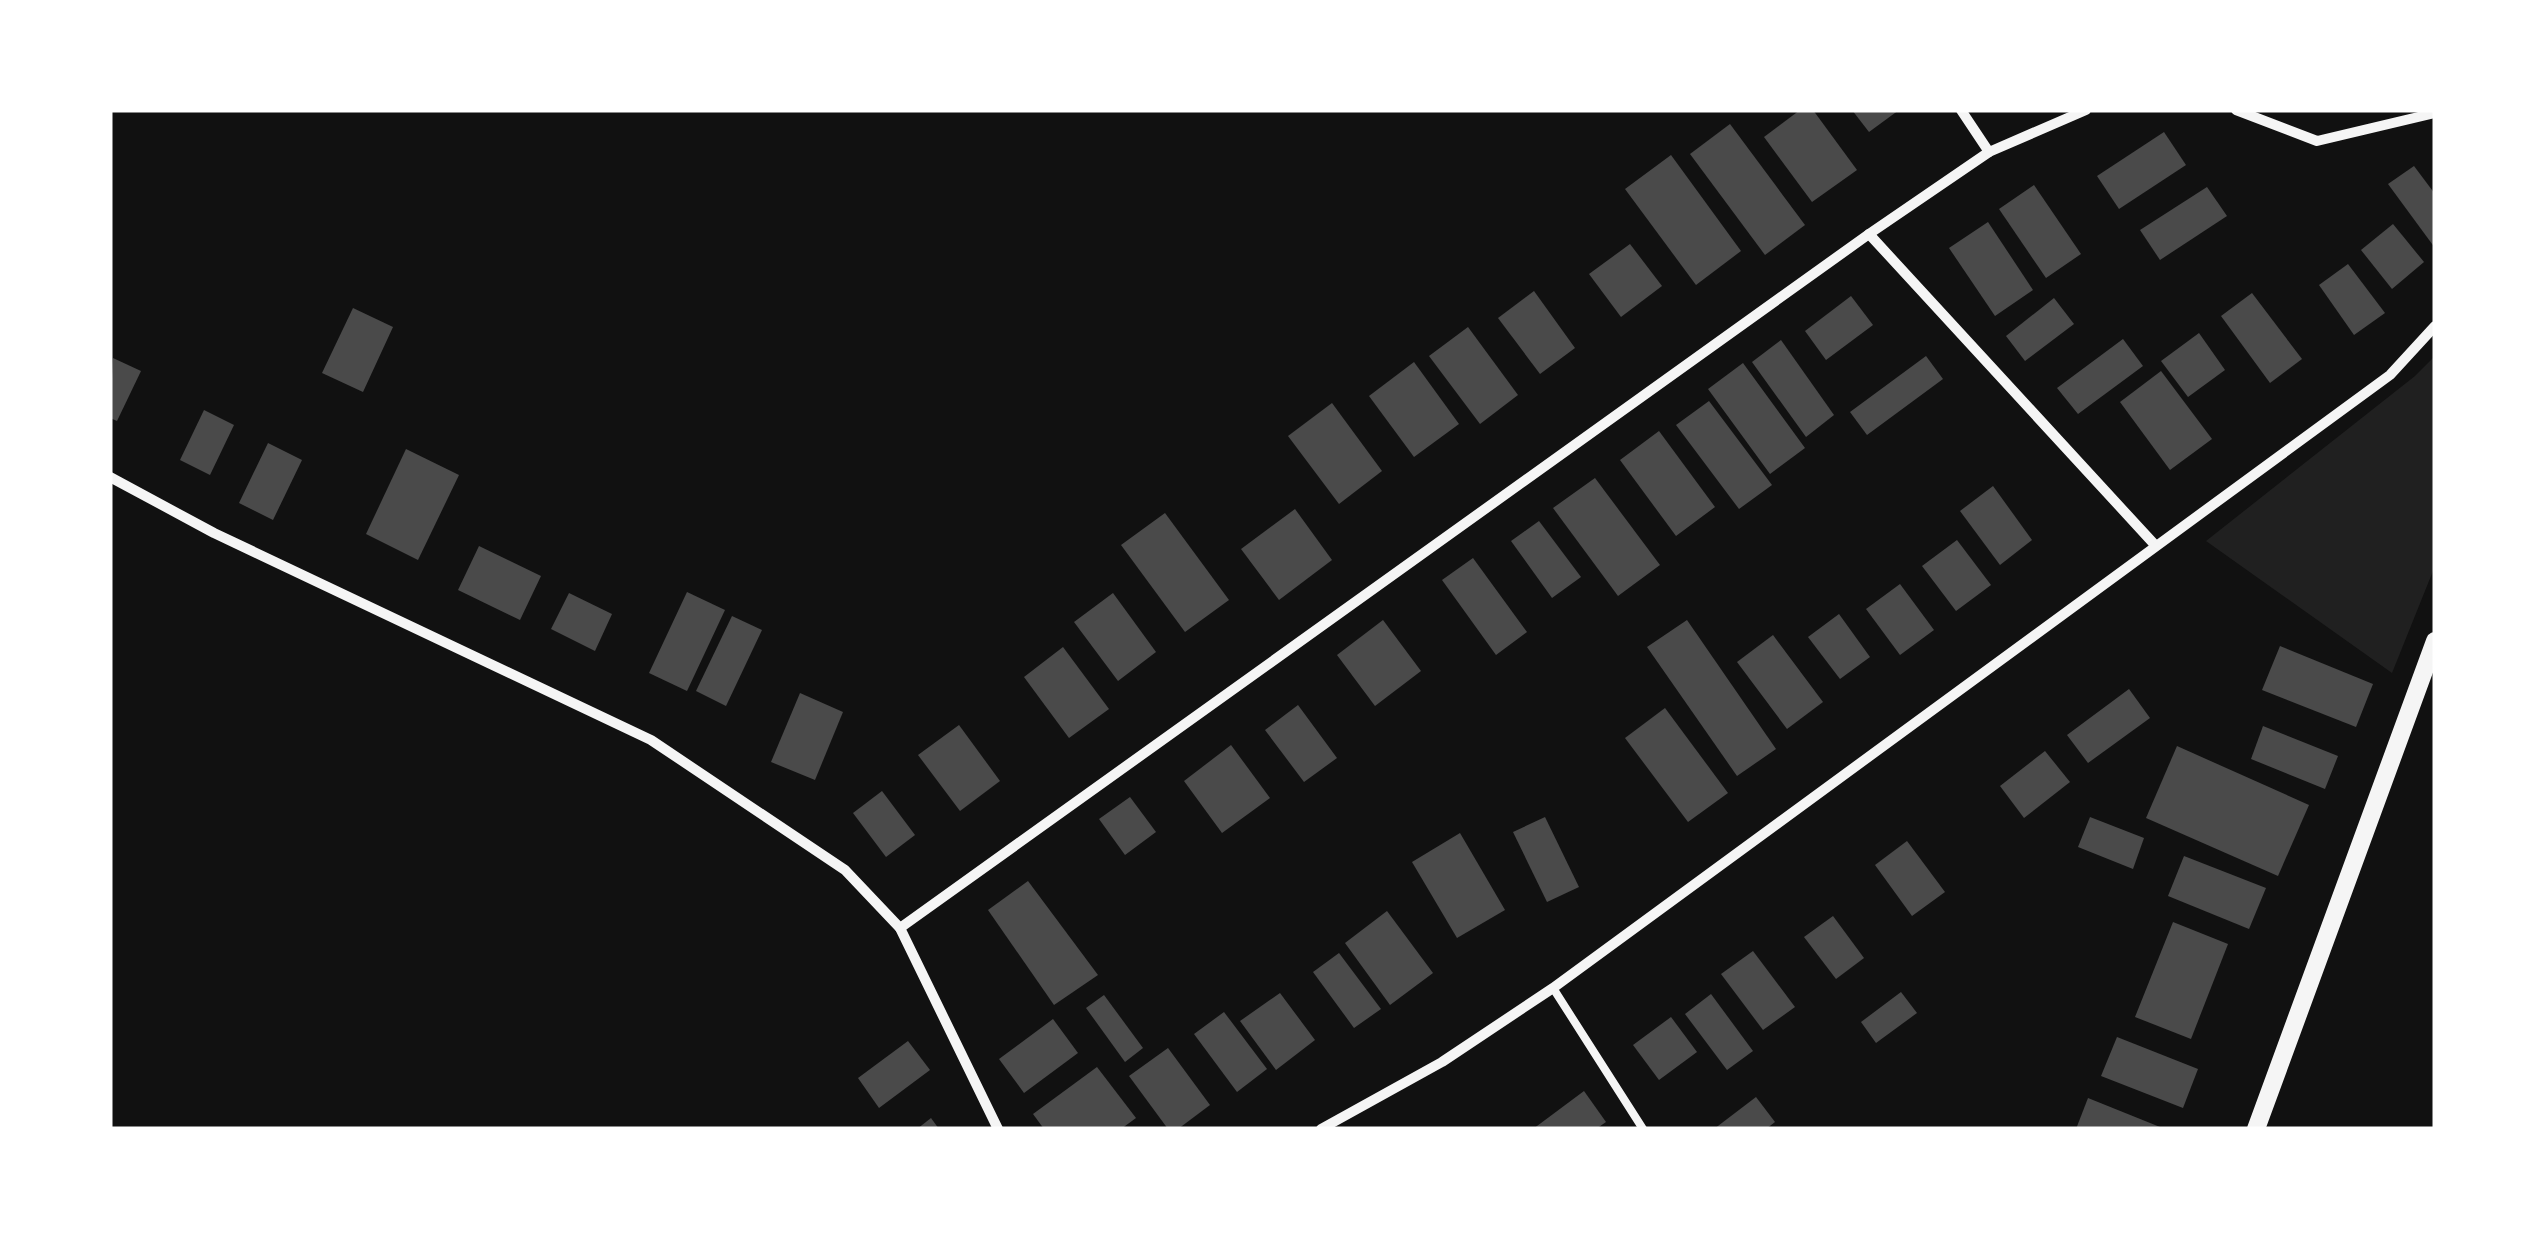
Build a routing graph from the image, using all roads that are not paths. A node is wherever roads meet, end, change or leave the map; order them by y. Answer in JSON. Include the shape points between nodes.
{"nodes":[{"id":1,"x":1961,"y":110,"type":"edge"},
{"id":2,"x":2086,"y":110,"type":"edge"},
{"id":3,"x":2236,"y":110,"type":"edge"},
{"id":4,"x":2435,"y":114,"type":"edge"},
{"id":5,"x":1989,"y":152,"type":"junction"},
{"id":6,"x":1868,"y":234,"type":"junction"},
{"id":7,"x":2435,"y":326,"type":"edge"},
{"id":8,"x":110,"y":476,"type":"edge"},
{"id":9,"x":2155,"y":545,"type":"junction"},
{"id":10,"x":2435,"y":641,"type":"edge"},
{"id":11,"x":900,"y":928,"type":"junction"},
{"id":12,"x":1553,"y":988,"type":"junction"},
{"id":13,"x":998,"y":1129,"type":"edge"},
{"id":14,"x":1321,"y":1129,"type":"edge"},
{"id":15,"x":1643,"y":1129,"type":"edge"},
{"id":16,"x":2256,"y":1129,"type":"edge"}],
"edges":[{"from":1,"to":5,"type":"street"},
{"from":2,"to":5,"type":"street"},
{"from":3,"to":4,"type":"street","via":[[2316,142]]},
{"from":5,"to":6,"type":"street"},
{"from":6,"to":9,"type":"street"},
{"from":6,"to":11,"type":"street"},
{"from":7,"to":9,"type":"street","via":[[2390,375]]},
{"from":8,"to":11,"type":"street","via":[[214,533],[651,740],[845,870]]},
{"from":9,"to":12,"type":"street"},
{"from":10,"to":16,"type":"street"},
{"from":11,"to":13,"type":"street"},
{"from":12,"to":14,"type":"street","via":[[1442,1062]]},
{"from":12,"to":15,"type":"lane"}]}
